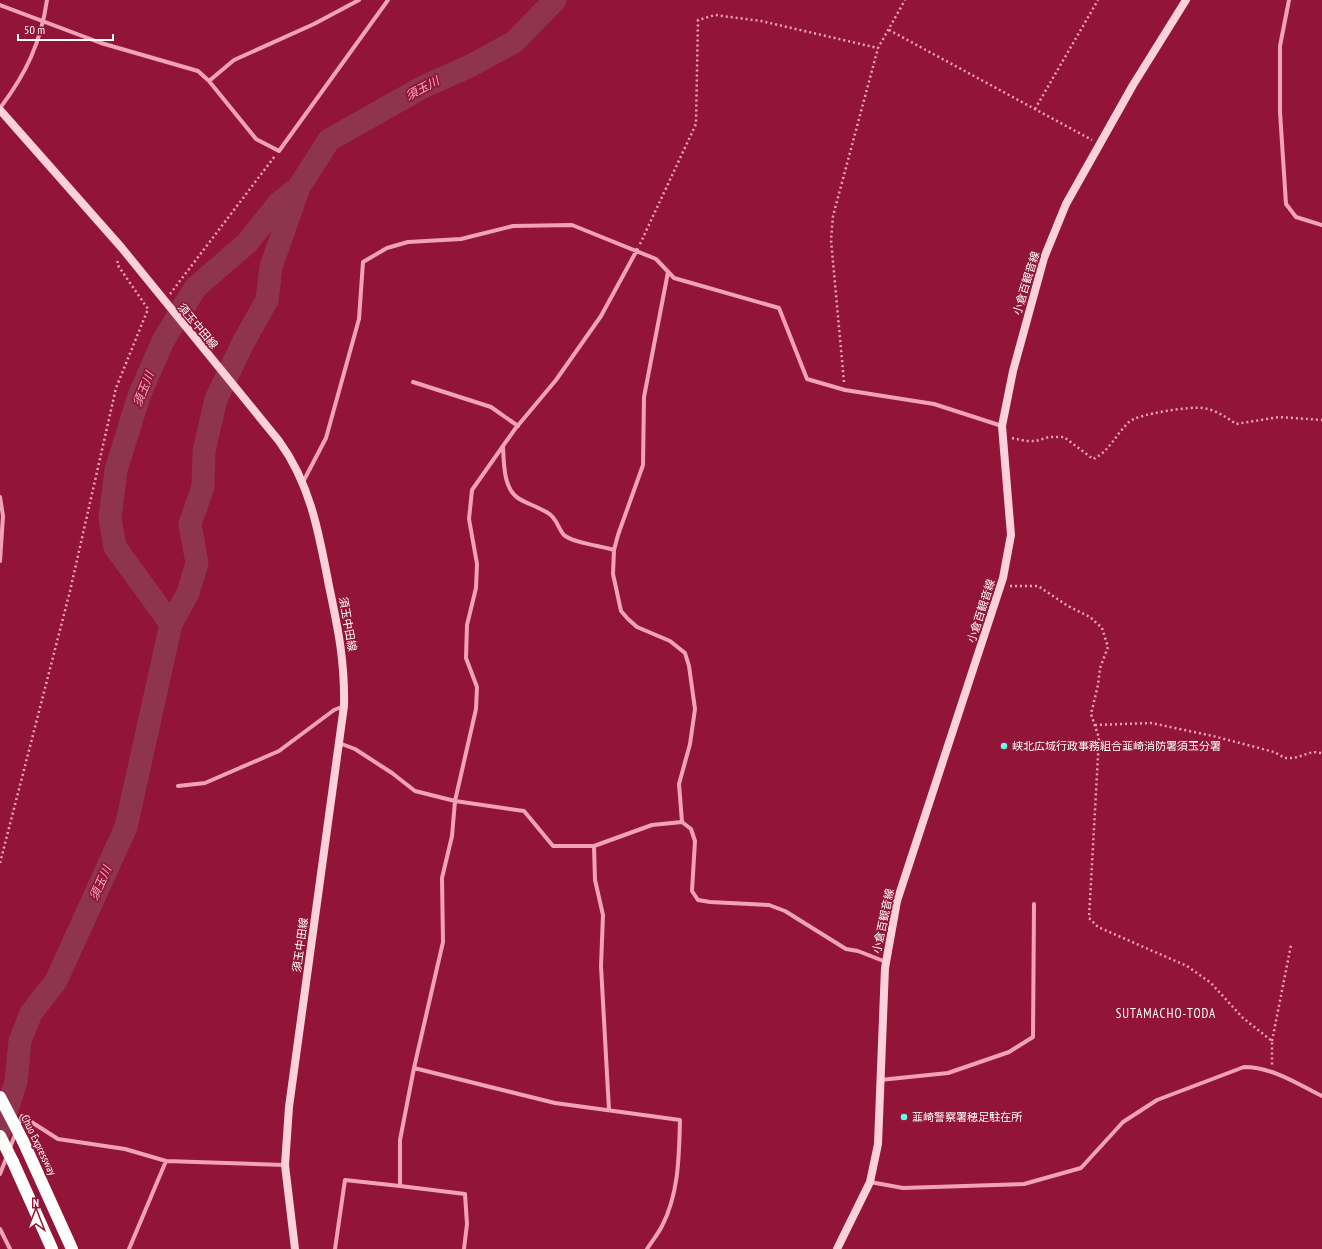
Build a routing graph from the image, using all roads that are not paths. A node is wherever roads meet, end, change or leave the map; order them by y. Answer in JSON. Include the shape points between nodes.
{"nodes":[{"id":1,"x":46,"y":0,"type":"edge"},
{"id":2,"x":360,"y":0,"type":"edge"},
{"id":3,"x":388,"y":0,"type":"edge"},
{"id":4,"x":1186,"y":0,"type":"edge"},
{"id":5,"x":1289,"y":0,"type":"edge"},
{"id":6,"x":0,"y":5,"type":"edge"},
{"id":7,"x":44,"y":22,"type":"junction"},
{"id":8,"x":209,"y":81,"type":"junction"},
{"id":9,"x":0,"y":109,"type":"edge"},
{"id":10,"x":1322,"y":225,"type":"edge"},
{"id":11,"x":637,"y":250,"type":"junction"},
{"id":12,"x":668,"y":272,"type":"junction"},
{"id":13,"x":413,"y":382,"type":"dead end"},
{"id":14,"x":518,"y":426,"type":"junction"},
{"id":15,"x":1002,"y":426,"type":"junction"},
{"id":16,"x":503,"y":447,"type":"junction"},
{"id":17,"x":303,"y":482,"type":"junction"},
{"id":18,"x":0,"y":497,"type":"edge"},
{"id":19,"x":614,"y":550,"type":"junction"},
{"id":20,"x":0,"y":561,"type":"edge"},
{"id":21,"x":344,"y":706,"type":"junction"},
{"id":22,"x":339,"y":742,"type":"junction"},
{"id":23,"x":178,"y":786,"type":"dead end"},
{"id":24,"x":455,"y":802,"type":"junction"},
{"id":25,"x":682,"y":822,"type":"junction"},
{"id":26,"x":594,"y":846,"type":"junction"},
{"id":27,"x":1034,"y":904,"type":"dead end"},
{"id":28,"x":886,"y":962,"type":"junction"},
{"id":29,"x":414,"y":1068,"type":"junction"},
{"id":30,"x":880,"y":1080,"type":"junction"},
{"id":31,"x":1322,"y":1096,"type":"edge"},
{"id":32,"x":0,"y":1097,"type":"edge"},
{"id":33,"x":609,"y":1110,"type":"junction"},
{"id":34,"x":0,"y":1136,"type":"edge"},
{"id":35,"x":166,"y":1161,"type":"junction"},
{"id":36,"x":285,"y":1165,"type":"junction"},
{"id":37,"x":0,"y":1174,"type":"edge"},
{"id":38,"x":870,"y":1182,"type":"junction"},
{"id":39,"x":400,"y":1186,"type":"junction"},
{"id":40,"x":0,"y":1229,"type":"edge"},
{"id":41,"x":10,"y":1249,"type":"edge"},
{"id":42,"x":52,"y":1249,"type":"edge"},
{"id":43,"x":72,"y":1249,"type":"edge"},
{"id":44,"x":128,"y":1249,"type":"edge"},
{"id":45,"x":295,"y":1249,"type":"edge"},
{"id":46,"x":335,"y":1249,"type":"edge"},
{"id":47,"x":464,"y":1249,"type":"edge"},
{"id":48,"x":646,"y":1249,"type":"edge"},
{"id":49,"x":836,"y":1249,"type":"edge"}],
"edges":[{"from":1,"to":7,"type":"street"},
{"from":2,"to":8,"type":"street","via":[[234,60]]},
{"from":3,"to":8,"type":"street","via":[[279,151],[256,139]]},
{"from":4,"to":15,"type":"main road","name":"小倉百観音線","via":[[1066,204],[1044,258],[1013,372]]},
{"from":5,"to":10,"type":"street","via":[[1280,46],[1280,112],[1286,204],[1296,217]]},
{"from":6,"to":7,"type":"street"},
{"from":7,"to":8,"type":"street","via":[[101,43],[198,71]]},
{"from":7,"to":9,"type":"street","via":[[25,71]]},
{"from":9,"to":17,"type":"main road","name":"須玉中田線","via":[[121,248],[279,441],[291,457]]},
{"from":11,"to":12,"type":"street","via":[[656,259]]},
{"from":11,"to":14,"type":"street","via":[[601,316],[556,380]]},
{"from":11,"to":17,"type":"street","via":[[572,225],[513,226],[461,239],[408,242],[386,248],[363,262],[358,319],[328,431]]},
{"from":12,"to":15,"type":"street","via":[[674,278],[779,308],[807,379],[845,390],[934,404]]},
{"from":12,"to":19,"type":"street","via":[[644,397],[643,465]]},
{"from":13,"to":14,"type":"street","via":[[491,407]]},
{"from":14,"to":16,"type":"street"},
{"from":15,"to":28,"type":"main road","name":"小倉百観音線","via":[[1012,535],[1000,587],[896,901]]},
{"from":16,"to":19,"type":"street","via":[[508,484],[517,497],[550,513],[563,534],[571,539]]},
{"from":16,"to":24,"type":"street","via":[[472,490],[469,519],[477,564],[476,588],[467,625],[466,658],[477,686],[477,695]]},
{"from":17,"to":21,"type":"main road","name":"須玉中田線","via":[[317,521],[341,647],[345,674]]},
{"from":18,"to":20,"type":"street","via":[[3,516]]},
{"from":19,"to":25,"type":"street","via":[[613,574],[621,611],[637,627],[670,641],[685,653],[689,666],[696,709],[679,784]]},
{"from":21,"to":22,"type":"main road","name":"須玉中田線"},
{"from":21,"to":23,"type":"street","via":[[334,710],[279,752],[205,783]]},
{"from":22,"to":24,"type":"street","via":[[367,757],[415,791]]},
{"from":22,"to":36,"type":"main road","name":"須玉中田線","via":[[290,1108]]},
{"from":24,"to":26,"type":"street","via":[[524,811],[553,846]]},
{"from":24,"to":29,"type":"street","via":[[452,836],[442,878],[443,942]]},
{"from":25,"to":26,"type":"street","via":[[652,825]]},
{"from":25,"to":28,"type":"street","via":[[691,829],[695,841],[692,891],[698,900],[769,905],[785,911],[846,949]]},
{"from":26,"to":33,"type":"street","via":[[596,880],[603,915],[601,966]]},
{"from":27,"to":30,"type":"street","via":[[1033,1037],[1009,1052],[948,1073]]},
{"from":28,"to":30,"type":"main road","name":"小倉百観音線"},
{"from":29,"to":33,"type":"street","via":[[556,1103]]},
{"from":29,"to":39,"type":"street","via":[[400,1140]]},
{"from":30,"to":38,"type":"main road","name":"小倉百観音線","via":[[878,1144]]},
{"from":31,"to":38,"type":"street","via":[[1256,1067],[1244,1067],[1157,1100],[1123,1122],[1081,1168],[1024,1184],[903,1188]]},
{"from":32,"to":43,"type":"highway","name":"Chuo Expressway","bridge":true},
{"from":33,"to":48,"type":"street","via":[[680,1120],[679,1166],[673,1197],[662,1225]]},
{"from":34,"to":42,"type":"highway","bridge":true},
{"from":35,"to":36,"type":"street"},
{"from":35,"to":37,"type":"street","via":[[124,1149],[58,1139],[22,1116]]},
{"from":35,"to":44,"type":"street"},
{"from":36,"to":45,"type":"main road","name":"須玉中田線"},
{"from":38,"to":49,"type":"main road","name":"小倉百観音線"},
{"from":39,"to":46,"type":"street","via":[[345,1180]]},
{"from":39,"to":47,"type":"street","via":[[465,1194],[467,1224]]},
{"from":40,"to":41,"type":"street"}]}
